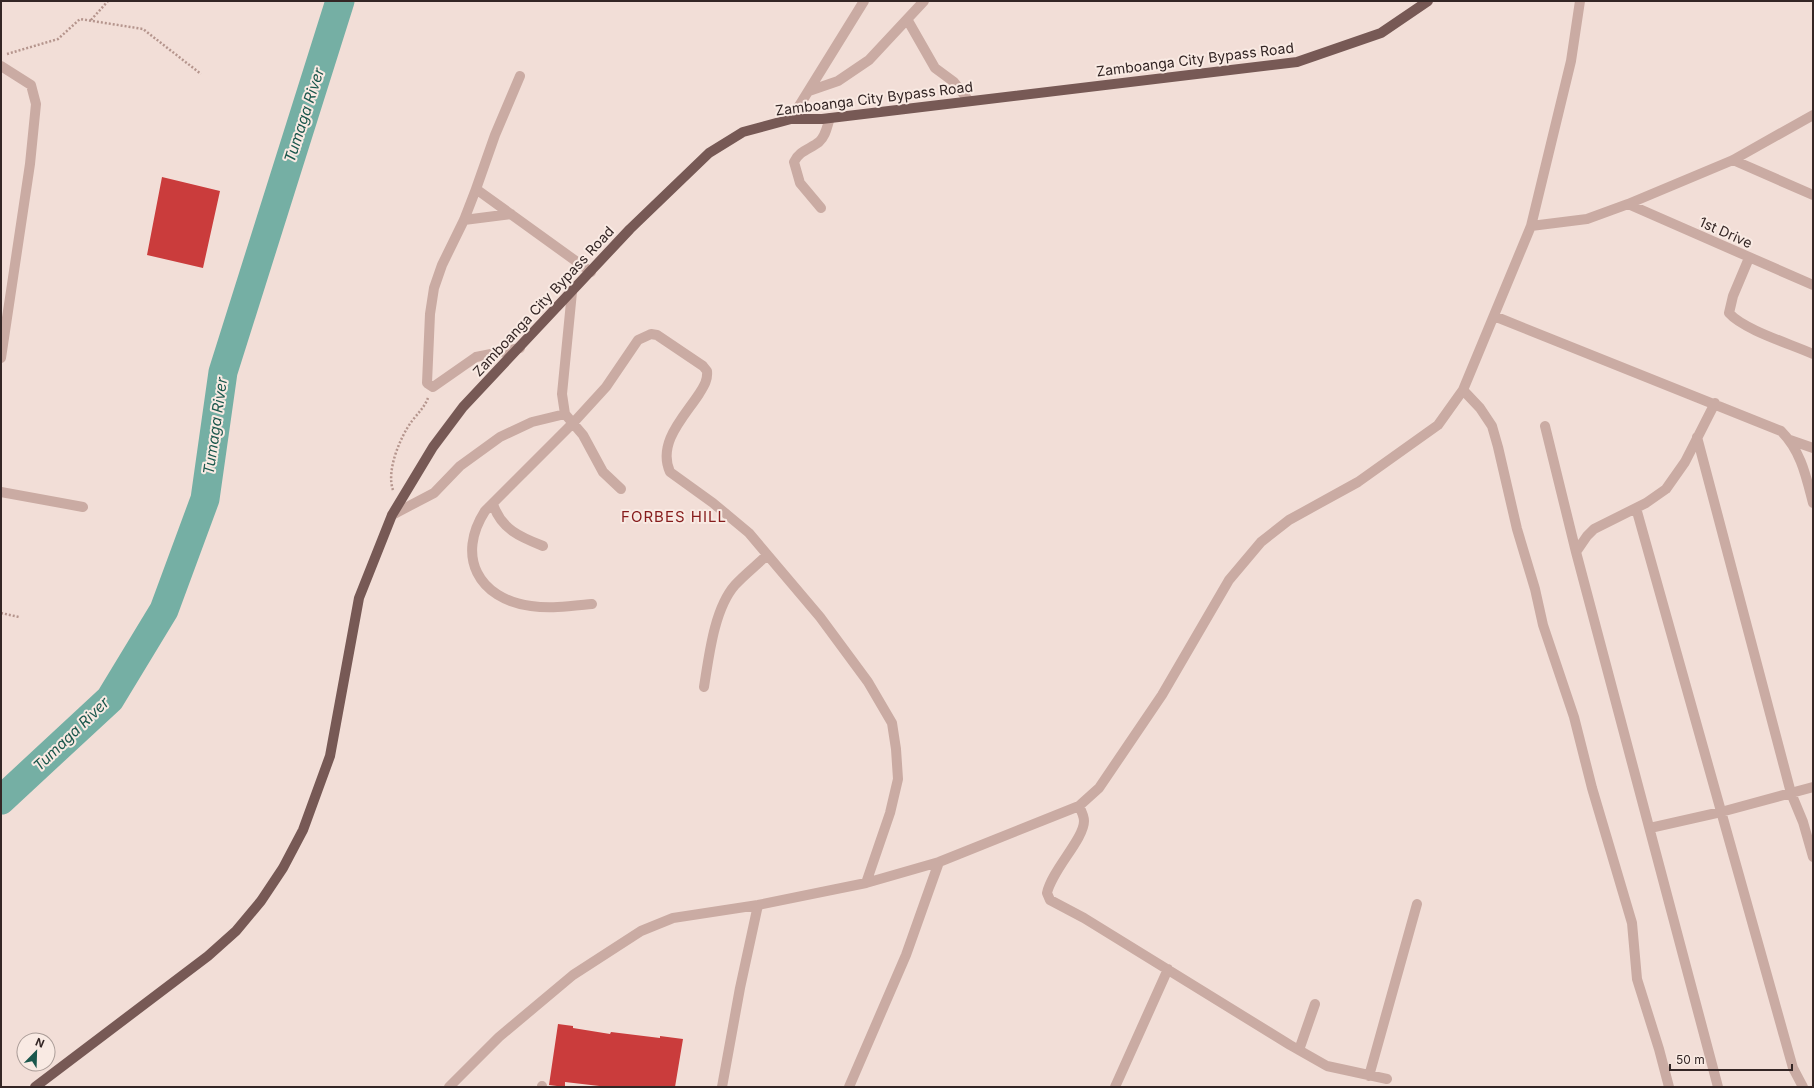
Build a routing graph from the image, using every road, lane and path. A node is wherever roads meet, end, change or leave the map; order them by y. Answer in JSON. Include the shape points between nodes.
{"nodes":[{"id":1,"x":108,"y":1,"type":"edge"},
{"id":2,"x":864,"y":1,"type":"edge"},
{"id":3,"x":924,"y":1,"type":"edge"},
{"id":4,"x":1428,"y":1,"type":"edge"},
{"id":5,"x":1580,"y":1,"type":"edge"},
{"id":6,"x":907,"y":19,"type":"junction"},
{"id":7,"x":91,"y":21,"type":"junction"},
{"id":8,"x":1,"y":56,"type":"edge"},
{"id":9,"x":1,"y":66,"type":"edge"},
{"id":10,"x":201,"y":74,"type":"dead end"},
{"id":11,"x":520,"y":76,"type":"dead end"},
{"id":12,"x":810,"y":91,"type":"junction"},
{"id":13,"x":969,"y":101,"type":"junction"},
{"id":14,"x":1813,"y":115,"type":"edge"},
{"id":15,"x":830,"y":118,"type":"junction"},
{"id":16,"x":791,"y":119,"type":"junction"},
{"id":17,"x":1733,"y":160,"type":"junction"},
{"id":18,"x":476,"y":189,"type":"junction"},
{"id":19,"x":1813,"y":195,"type":"edge"},
{"id":20,"x":1628,"y":204,"type":"junction"},
{"id":21,"x":821,"y":208,"type":"dead end"},
{"id":22,"x":511,"y":214,"type":"junction"},
{"id":23,"x":464,"y":220,"type":"junction"},
{"id":24,"x":1531,"y":226,"type":"junction"},
{"id":25,"x":1749,"y":258,"type":"junction"},
{"id":26,"x":591,"y":272,"type":"junction"},
{"id":27,"x":1813,"y":285,"type":"edge"},
{"id":28,"x":572,"y":292,"type":"junction"},
{"id":29,"x":1494,"y":316,"type":"junction"},
{"id":30,"x":520,"y":348,"type":"junction"},
{"id":31,"x":1813,"y":354,"type":"edge"},
{"id":32,"x":1,"y":358,"type":"edge"},
{"id":33,"x":433,"y":387,"type":"junction"},
{"id":34,"x":1463,"y":390,"type":"junction"},
{"id":35,"x":1715,"y":403,"type":"junction"},
{"id":36,"x":565,"y":414,"type":"junction"},
{"id":37,"x":574,"y":422,"type":"junction"},
{"id":38,"x":1545,"y":426,"type":"dead end"},
{"id":39,"x":1697,"y":437,"type":"junction"},
{"id":40,"x":1790,"y":440,"type":"junction"},
{"id":41,"x":1813,"y":448,"type":"edge"},
{"id":42,"x":620,"y":489,"type":"dead end"},
{"id":43,"x":1,"y":492,"type":"edge"},
{"id":44,"x":1813,"y":503,"type":"edge"},
{"id":45,"x":397,"y":504,"type":"junction"},
{"id":46,"x":493,"y":504,"type":"junction"},
{"id":47,"x":83,"y":507,"type":"dead end"},
{"id":48,"x":1636,"y":508,"type":"junction"},
{"id":49,"x":392,"y":515,"type":"junction"},
{"id":50,"x":543,"y":546,"type":"dead end"},
{"id":51,"x":1576,"y":552,"type":"junction"},
{"id":52,"x":767,"y":555,"type":"junction"},
{"id":53,"x":592,"y":604,"type":"dead end"},
{"id":54,"x":1,"y":613,"type":"edge"},
{"id":55,"x":19,"y":617,"type":"dead end"},
{"id":56,"x":704,"y":687,"type":"dead end"},
{"id":57,"x":1813,"y":787,"type":"edge"},
{"id":58,"x":1791,"y":793,"type":"junction"},
{"id":59,"x":1079,"y":806,"type":"junction"},
{"id":60,"x":1721,"y":812,"type":"junction"},
{"id":61,"x":1650,"y":828,"type":"junction"},
{"id":62,"x":1813,"y":857,"type":"edge"},
{"id":63,"x":939,"y":862,"type":"junction"},
{"id":64,"x":866,"y":883,"type":"junction"},
{"id":65,"x":1417,"y":904,"type":"dead end"},
{"id":66,"x":758,"y":905,"type":"junction"},
{"id":67,"x":1168,"y":969,"type":"junction"},
{"id":68,"x":1315,"y":1004,"type":"dead end"},
{"id":69,"x":1299,"y":1050,"type":"junction"},
{"id":70,"x":1369,"y":1076,"type":"junction"},
{"id":71,"x":1387,"y":1079,"type":"dead end"},
{"id":72,"x":35,"y":1087,"type":"edge"},
{"id":73,"x":449,"y":1087,"type":"edge"},
{"id":74,"x":722,"y":1087,"type":"edge"},
{"id":75,"x":849,"y":1087,"type":"edge"},
{"id":76,"x":1115,"y":1087,"type":"edge"},
{"id":77,"x":1669,"y":1087,"type":"edge"},
{"id":78,"x":1718,"y":1087,"type":"edge"},
{"id":79,"x":1803,"y":1087,"type":"edge"}],
"edges":[{"from":1,"to":7,"type":"path"},
{"from":2,"to":12,"type":"street"},
{"from":3,"to":6,"type":"street"},
{"from":4,"to":13,"type":"main road","name":"Zamboanga City Bypass Road","via":[[1381,33],[1297,62]]},
{"from":5,"to":24,"type":"street","via":[[1572,61]]},
{"from":6,"to":12,"type":"street","via":[[869,60],[838,81]]},
{"from":6,"to":13,"type":"street","via":[[935,68],[954,82]]},
{"from":7,"to":8,"type":"path","via":[[80,19],[58,39]]},
{"from":7,"to":10,"type":"path","via":[[143,29]]},
{"from":9,"to":32,"type":"street","via":[[31,85],[36,104],[30,164]]},
{"from":11,"to":18,"type":"street"},
{"from":12,"to":16,"type":"street"},
{"from":13,"to":15,"type":"main road","name":"Zamboanga City Bypass Road"},
{"from":14,"to":17,"type":"street"},
{"from":15,"to":16,"type":"main road","name":"Zamboanga City Bypass Road"},
{"from":15,"to":21,"type":"street","via":[[820,141],[798,154],[794,162],[800,183]]},
{"from":16,"to":26,"type":"main road","name":"Zamboanga City Bypass Road","via":[[743,132],[709,153],[630,229]]},
{"from":17,"to":19,"type":"street"},
{"from":17,"to":20,"type":"street"},
{"from":18,"to":22,"type":"street"},
{"from":18,"to":23,"type":"street"},
{"from":20,"to":24,"type":"street","via":[[1587,219]]},
{"from":20,"to":25,"type":"street","name":"1st Drive"},
{"from":22,"to":23,"type":"street"},
{"from":22,"to":26,"type":"street"},
{"from":23,"to":33,"type":"street","via":[[434,288],[426,376],[427,383]]},
{"from":24,"to":29,"type":"street"},
{"from":25,"to":27,"type":"street","name":"1st Drive"},
{"from":25,"to":31,"type":"street","via":[[1733,296],[1729,313],[1735,320],[1748,327]]},
{"from":26,"to":28,"type":"main road","name":"Zamboanga City Bypass Road"},
{"from":28,"to":30,"type":"main road","name":"Zamboanga City Bypass Road"},
{"from":28,"to":36,"type":"street","via":[[562,394]]},
{"from":29,"to":34,"type":"street"},
{"from":29,"to":35,"type":"street"},
{"from":30,"to":33,"type":"street","via":[[476,358]]},
{"from":30,"to":45,"type":"main road","name":"Zamboanga City Bypass Road","via":[[463,407],[433,447]]},
{"from":33,"to":45,"type":"path","via":[[425,407],[412,421],[391,466],[390,482]]},
{"from":34,"to":59,"type":"street","via":[[1438,425],[1358,482],[1289,520],[1261,542],[1228,580],[1162,695],[1099,788]]},
{"from":34,"to":77,"type":"street","via":[[1492,426],[1498,446],[1516,529],[1543,624],[1574,718],[1632,923],[1637,979]]},
{"from":35,"to":39,"type":"street"},
{"from":35,"to":40,"type":"street","via":[[1781,431]]},
{"from":36,"to":37,"type":"street"},
{"from":36,"to":49,"type":"street","via":[[532,422],[500,437],[460,466],[434,493]]},
{"from":37,"to":42,"type":"street","via":[[603,472]]},
{"from":37,"to":46,"type":"street"},
{"from":37,"to":52,"type":"street","via":[[606,387],[638,340],[651,334],[664,338],[703,366],[708,376],[671,435],[665,451],[670,472],[714,503],[749,533]]},
{"from":38,"to":51,"type":"street"},
{"from":39,"to":48,"type":"street","via":[[1685,462],[1666,489]]},
{"from":39,"to":58,"type":"street"},
{"from":40,"to":41,"type":"street"},
{"from":40,"to":44,"type":"street","via":[[1801,460]]},
{"from":43,"to":47,"type":"street"},
{"from":45,"to":49,"type":"main road","name":"Zamboanga City Bypass Road"},
{"from":46,"to":50,"type":"street","via":[[501,522],[521,537]]},
{"from":46,"to":53,"type":"street","via":[[484,511],[472,538],[473,566],[490,589],[508,600],[530,606]]},
{"from":48,"to":51,"type":"street","via":[[1594,529]]},
{"from":48,"to":60,"type":"street"},
{"from":49,"to":72,"type":"main road","name":"Zamboanga City Bypass Road","via":[[359,598],[330,756],[303,830],[283,868],[261,901],[236,931],[208,956]]},
{"from":51,"to":61,"type":"street"},
{"from":52,"to":56,"type":"street","via":[[735,586],[722,609],[714,628]]},
{"from":52,"to":64,"type":"street","via":[[820,618],[868,682],[892,723],[898,779],[890,813]]},
{"from":54,"to":55,"type":"path"},
{"from":57,"to":58,"type":"street"},
{"from":58,"to":60,"type":"street"},
{"from":58,"to":62,"type":"street"},
{"from":59,"to":63,"type":"street"},
{"from":59,"to":67,"type":"street","via":[[1084,819],[1082,830],[1058,866],[1047,896],[1059,906],[1084,918]]},
{"from":60,"to":61,"type":"street"},
{"from":60,"to":79,"type":"street","via":[[1794,1068]]},
{"from":61,"to":78,"type":"street"},
{"from":63,"to":64,"type":"street"},
{"from":63,"to":75,"type":"street","via":[[906,955]]},
{"from":64,"to":66,"type":"street"},
{"from":65,"to":70,"type":"street"},
{"from":66,"to":73,"type":"street","via":[[673,918],[641,931],[573,975],[500,1037]]},
{"from":66,"to":74,"type":"street"},
{"from":67,"to":69,"type":"street"},
{"from":67,"to":76,"type":"street"},
{"from":68,"to":69,"type":"street"},
{"from":69,"to":70,"type":"street","via":[[1327,1066]]},
{"from":70,"to":71,"type":"street"}]}
